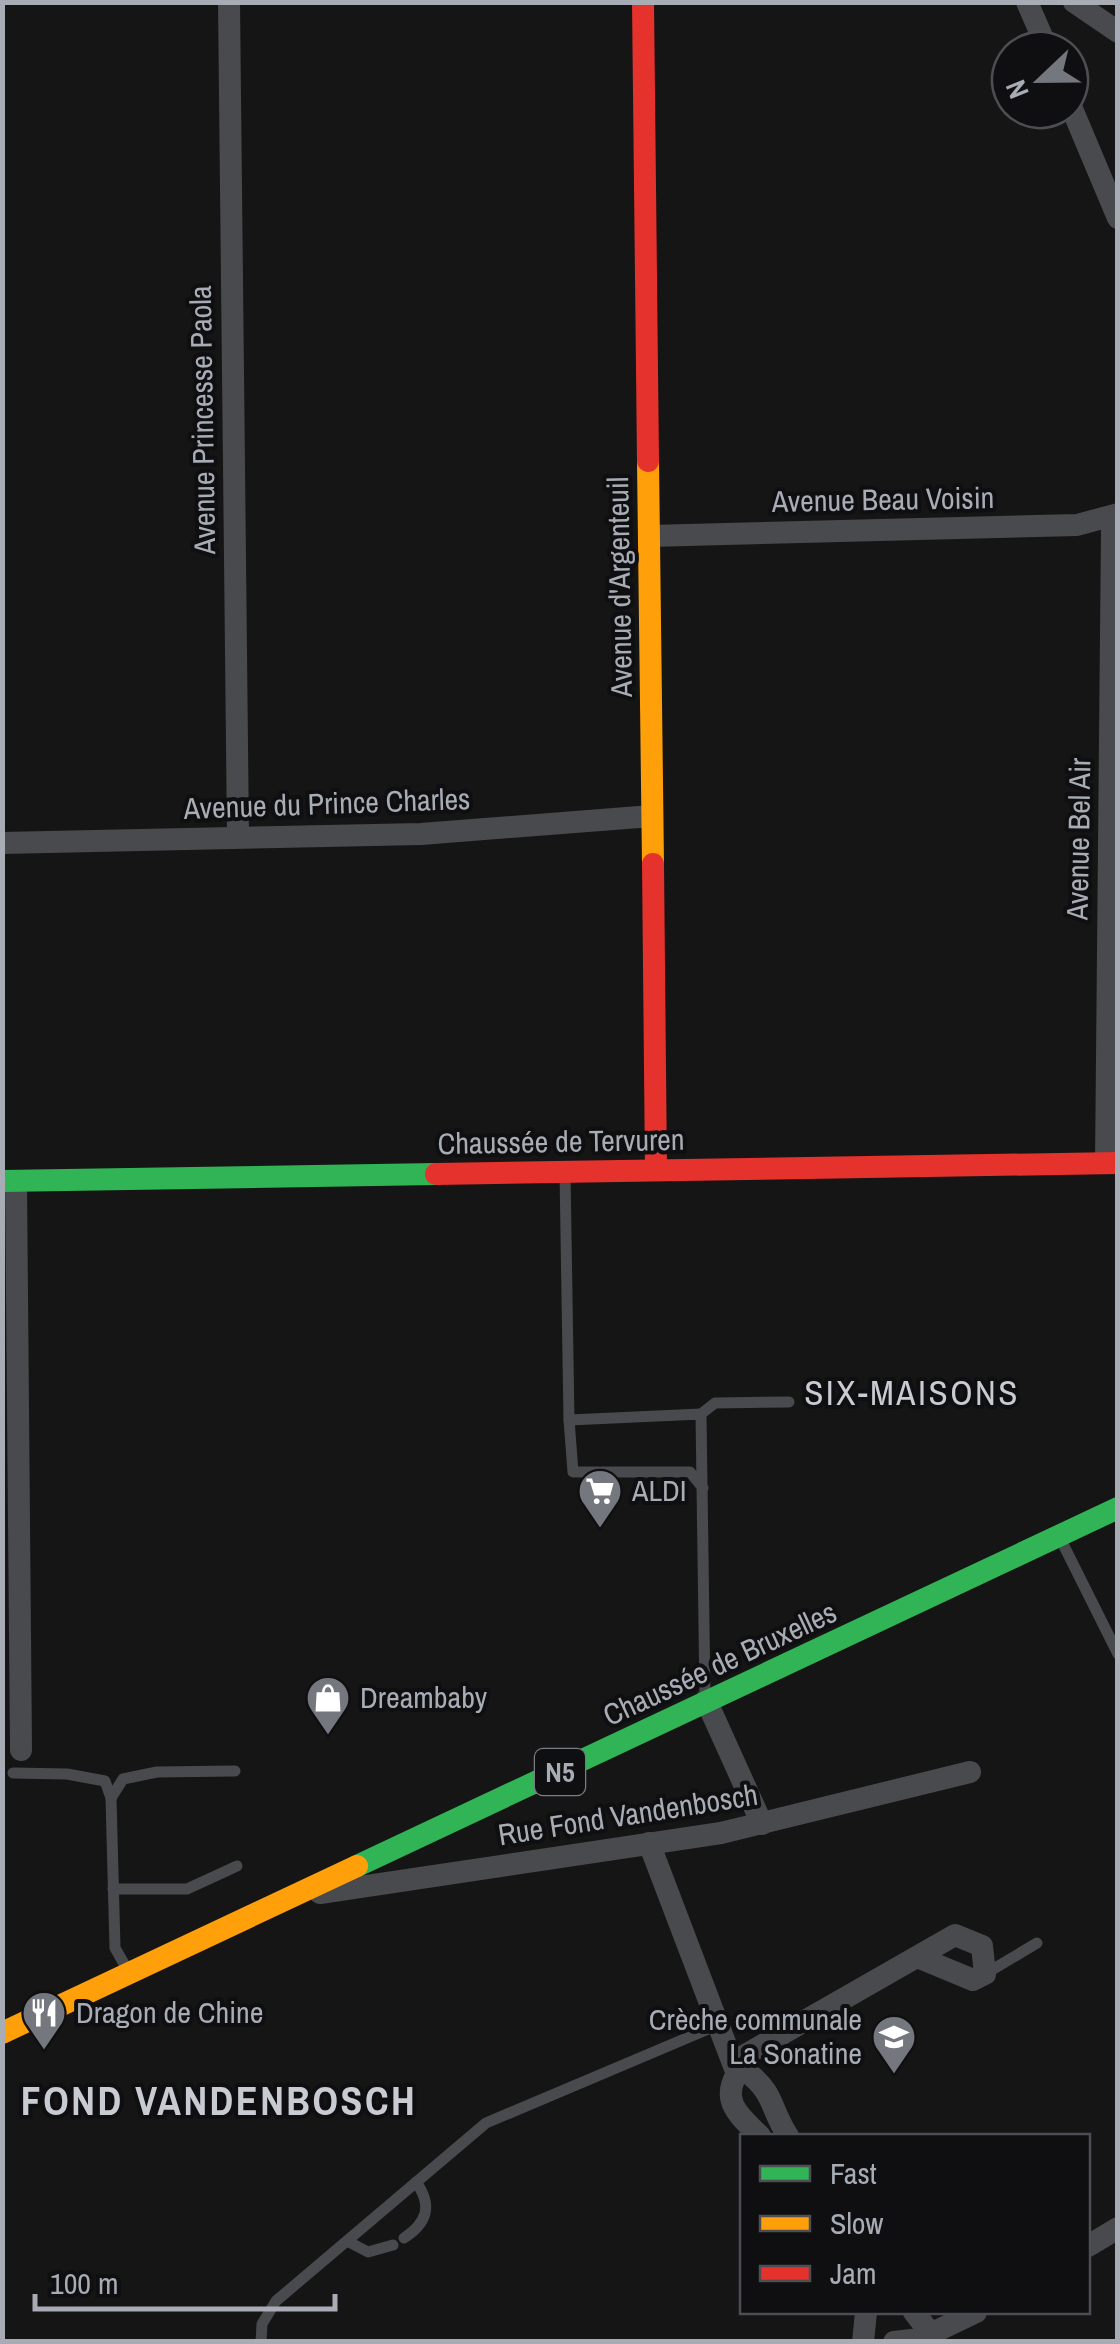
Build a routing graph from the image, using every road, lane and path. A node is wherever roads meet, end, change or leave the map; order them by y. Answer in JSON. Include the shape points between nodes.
{"nodes":[{"id":1,"x":228,"y":2,"type":"edge"},
{"id":2,"x":643,"y":2,"type":"edge"},
{"id":3,"x":1027,"y":2,"type":"edge"},
{"id":4,"x":1074,"y":2,"type":"edge"},
{"id":5,"x":1039,"y":30,"type":"edge"},
{"id":6,"x":1118,"y":32,"type":"edge"},
{"id":7,"x":1081,"y":130,"type":"edge"},
{"id":8,"x":1118,"y":218,"type":"edge"},
{"id":9,"x":1118,"y":515,"type":"edge"},
{"id":10,"x":649,"y":536,"type":"junction"},
{"id":11,"x":652,"y":816,"type":"junction"},
{"id":12,"x":238,"y":837,"type":"junction"},
{"id":13,"x":2,"y":843,"type":"edge"},
{"id":14,"x":1112,"y":1166,"type":"edge"},
{"id":15,"x":656,"y":1170,"type":"junction"},
{"id":16,"x":565,"y":1172,"type":"junction"},
{"id":17,"x":9,"y":1181,"type":"edge"},
{"id":18,"x":790,"y":1402,"type":"dead end"},
{"id":19,"x":701,"y":1414,"type":"junction"},
{"id":20,"x":569,"y":1420,"type":"junction"},
{"id":21,"x":703,"y":1488,"type":"junction"},
{"id":22,"x":1118,"y":1508,"type":"edge"},
{"id":23,"x":1060,"y":1536,"type":"junction"},
{"id":24,"x":1118,"y":1654,"type":"edge"},
{"id":25,"x":706,"y":1700,"type":"junction"},
{"id":26,"x":21,"y":1750,"type":"dead end"},
{"id":27,"x":235,"y":1772,"type":"dead end"},
{"id":28,"x":970,"y":1772,"type":"dead end"},
{"id":29,"x":12,"y":1773,"type":"dead end"},
{"id":30,"x":111,"y":1798,"type":"junction"},
{"id":31,"x":762,"y":1824,"type":"junction"},
{"id":32,"x":649,"y":1843,"type":"junction"},
{"id":33,"x":237,"y":1866,"type":"dead end"},
{"id":34,"x":114,"y":1889,"type":"junction"},
{"id":35,"x":292,"y":1896,"type":"junction"},
{"id":36,"x":1038,"y":1943,"type":"dead end"},
{"id":37,"x":920,"y":1958,"type":"junction"},
{"id":38,"x":129,"y":1972,"type":"junction"},
{"id":39,"x":984,"y":1974,"type":"junction"},
{"id":40,"x":720,"y":2024,"type":"junction"},
{"id":41,"x":2,"y":2033,"type":"edge"},
{"id":42,"x":735,"y":2068,"type":"junction"},
{"id":43,"x":758,"y":2134,"type":"edge"},
{"id":44,"x":787,"y":2134,"type":"edge"},
{"id":45,"x":416,"y":2182,"type":"junction"},
{"id":46,"x":1118,"y":2228,"type":"edge"},
{"id":47,"x":347,"y":2242,"type":"junction"},
{"id":48,"x":1090,"y":2245,"type":"edge"},
{"id":49,"x":866,"y":2314,"type":"edge"},
{"id":50,"x":915,"y":2314,"type":"edge"},
{"id":51,"x":972,"y":2314,"type":"edge"},
{"id":52,"x":925,"y":2338,"type":"edge"},
{"id":53,"x":260,"y":2342,"type":"edge"},
{"id":54,"x":863,"y":2342,"type":"edge"},
{"id":55,"x":894,"y":2342,"type":"edge"}],
"edges":[{"from":1,"to":12,"type":"street","name":"Avenue Princesse Paola"},
{"from":2,"to":10,"type":"main road","name":"Avenue d'Argenteuil"},
{"from":3,"to":5,"type":"street"},
{"from":4,"to":6,"type":"street"},
{"from":7,"to":8,"type":"street"},
{"from":9,"to":10,"type":"street","name":"Avenue Beau Voisin","via":[[1077,525]]},
{"from":9,"to":14,"type":"street","name":"Avenue Bel Air","via":[[1112,529]]},
{"from":10,"to":11,"type":"main road","name":"Avenue d'Argenteuil"},
{"from":11,"to":12,"type":"street","name":"Avenue du Prince Charles","via":[[421,834]]},
{"from":11,"to":15,"type":"main road","name":"Avenue d'Argenteuil"},
{"from":12,"to":13,"type":"street","name":"Avenue du Prince Charles"},
{"from":14,"to":15,"type":"main road","name":"Chaussée de Tervuren"},
{"from":15,"to":16,"type":"main road","name":"Chaussée de Tervuren"},
{"from":16,"to":17,"type":"main road","name":"Chaussée de Tervuren"},
{"from":16,"to":20,"type":"lane"},
{"from":17,"to":26,"type":"street","name":"Chaussée de Tervuren"},
{"from":18,"to":19,"type":"lane","via":[[714,1403]]},
{"from":19,"to":20,"type":"lane"},
{"from":19,"to":21,"type":"lane"},
{"from":20,"to":21,"type":"lane","via":[[572,1472],[690,1472]]},
{"from":21,"to":25,"type":"lane"},
{"from":22,"to":23,"type":"main road","name":"Chaussée de Bruxelles","number":"N5"},
{"from":23,"to":24,"type":"lane"},
{"from":23,"to":25,"type":"main road","name":"Chaussée de Bruxelles","number":"N5"},
{"from":25,"to":31,"type":"street"},
{"from":25,"to":35,"type":"main road","name":"Chaussée de Bruxelles","number":"N5"},
{"from":27,"to":30,"type":"lane","via":[[141,1774],[123,1780]]},
{"from":28,"to":31,"type":"street","name":"Rue Fond Vandenbosch"},
{"from":29,"to":30,"type":"lane","via":[[88,1775],[104,1780]]},
{"from":30,"to":34,"type":"lane"},
{"from":31,"to":32,"type":"street","name":"Rue Fond Vandenbosch"},
{"from":32,"to":35,"type":"street","name":"Rue Fond Vandenbosch"},
{"from":32,"to":40,"type":"street"},
{"from":33,"to":34,"type":"lane","via":[[187,1889]]},
{"from":34,"to":38,"type":"lane","via":[[115,1948]]},
{"from":35,"to":38,"type":"main road","name":"Chaussée de Bruxelles","number":"N5"},
{"from":36,"to":39,"type":"lane"},
{"from":37,"to":39,"type":"street","via":[[973,1980]]},
{"from":37,"to":39,"type":"street","via":[[955,1936],[971,1938],[982,1946]]},
{"from":37,"to":42,"type":"street"},
{"from":38,"to":41,"type":"main road","name":"Chaussée de Bruxelles","number":"N5"},
{"from":40,"to":42,"type":"street"},
{"from":40,"to":45,"type":"lane","via":[[514,2108],[471,2133]]},
{"from":42,"to":43,"type":"street","via":[[731,2105]]},
{"from":42,"to":44,"type":"street","via":[[768,2088]]},
{"from":45,"to":47,"type":"lane"},
{"from":45,"to":47,"type":"lane","via":[[423,2192],[422,2227],[368,2252]]},
{"from":46,"to":48,"type":"street"},
{"from":47,"to":53,"type":"lane","via":[[276,2302]]},
{"from":49,"to":54,"type":"street"},
{"from":50,"to":52,"type":"street"},
{"from":51,"to":52,"type":"street"},
{"from":52,"to":55,"type":"street"}]}
